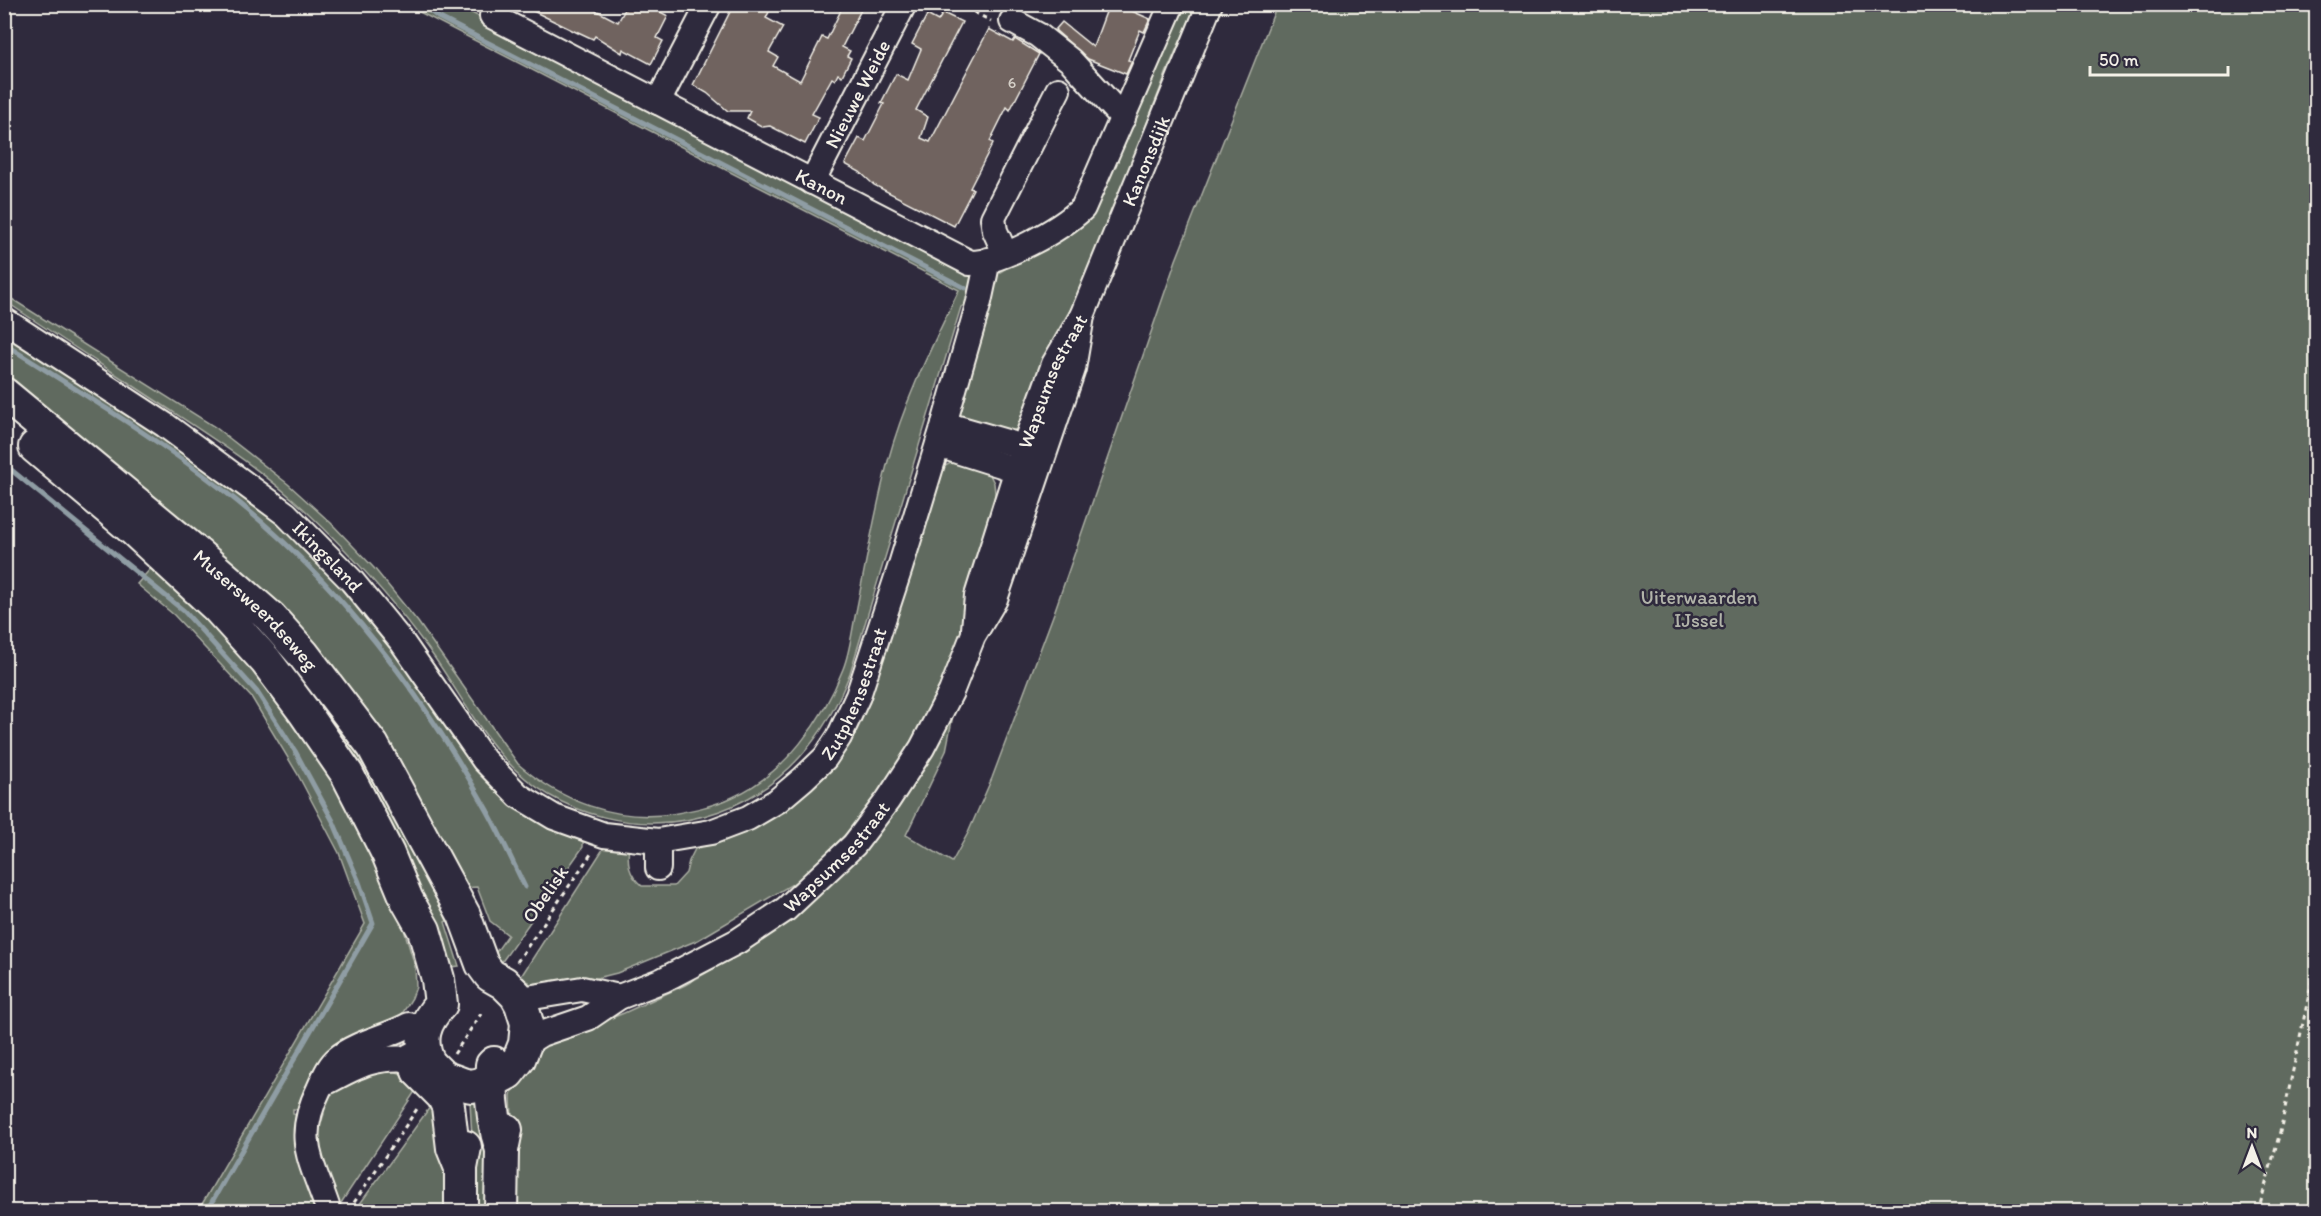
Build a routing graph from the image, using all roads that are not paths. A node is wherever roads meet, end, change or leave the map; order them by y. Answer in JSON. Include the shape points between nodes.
{"nodes":[{"id":1,"x":497,"y":4,"type":"edge"},
{"id":2,"x":708,"y":4,"type":"edge"},
{"id":3,"x":904,"y":4,"type":"edge"},
{"id":4,"x":1172,"y":4,"type":"edge"},
{"id":5,"x":1210,"y":4,"type":"edge"},
{"id":6,"x":1012,"y":21,"type":"road end"},
{"id":7,"x":1058,"y":90,"type":"dead end"},
{"id":8,"x":658,"y":102,"type":"junction"},
{"id":9,"x":1123,"y":118,"type":"junction"},
{"id":10,"x":812,"y":182,"type":"junction"},
{"id":11,"x":996,"y":256,"type":"junction"},
{"id":12,"x":1082,"y":316,"type":"junction"},
{"id":13,"x":4,"y":320,"type":"edge"},
{"id":14,"x":4,"y":394,"type":"edge"},
{"id":15,"x":4,"y":422,"type":"edge"},
{"id":16,"x":941,"y":435,"type":"junction"},
{"id":17,"x":1021,"y":458,"type":"junction"},
{"id":18,"x":1041,"y":466,"type":"junction"},
{"id":19,"x":973,"y":636,"type":"junction"},
{"id":20,"x":604,"y":835,"type":"joint"},
{"id":21,"x":658,"y":841,"type":"junction"},
{"id":22,"x":658,"y":868,"type":"dead end"},
{"id":23,"x":433,"y":990,"type":"junction"},
{"id":24,"x":619,"y":997,"type":"junction"},
{"id":25,"x":505,"y":1001,"type":"junction"},
{"id":26,"x":409,"y":1025,"type":"junction"},
{"id":27,"x":434,"y":1074,"type":"junction"},
{"id":28,"x":499,"y":1078,"type":"junction"},
{"id":29,"x":320,"y":1087,"type":"junction"},
{"id":30,"x":329,"y":1212,"type":"edge"},
{"id":31,"x":461,"y":1212,"type":"edge"},
{"id":32,"x":501,"y":1212,"type":"edge"}],
"edges":[{"from":1,"to":8,"type":"street","name":"Kanon","via":[[492,16]]},
{"from":2,"to":8,"type":"street"},
{"from":3,"to":10,"type":"street","name":"Nieuwe Weide"},
{"from":4,"to":9,"type":"street","name":"Kanonsdijk"},
{"from":5,"to":12,"type":"street","name":"Kanonsdijk"},
{"from":6,"to":9,"type":"street","via":[[1038,35],[1071,61]]},
{"from":7,"to":11,"type":"street","via":[[993,218]]},
{"from":8,"to":10,"type":"street","name":"Kanon"},
{"from":9,"to":11,"type":"street","name":"Kanonsdijk","via":[[1083,208],[1033,242]]},
{"from":10,"to":11,"type":"street","name":"Kanon","via":[[964,261],[979,263]]},
{"from":11,"to":16,"type":"street","name":"Zutphensestraat"},
{"from":12,"to":17,"type":"street","name":"Wapsumsestraat","via":[[1054,364]]},
{"from":12,"to":18,"type":"street","name":"Wapsumsestraat","via":[[1072,369]]},
{"from":13,"to":20,"type":"street","name":"Ikingsland","via":[[165,425],[286,514],[352,581],[402,642],[496,774],[535,807]]},
{"from":14,"to":25,"type":"main road","name":"Musersweerdseweg","via":[[194,550],[270,617],[303,654],[373,746],[410,810],[464,915],[482,964]]},
{"from":15,"to":23,"type":"main road","name":"Musersweerdseweg","via":[[135,531],[217,607],[266,661],[347,774],[388,854],[407,900],[424,972]]},
{"from":16,"to":17,"type":"street"},
{"from":16,"to":21,"type":"street","name":"Zutphensestraat","via":[[858,696],[825,758],[777,801],[748,818],[711,832]]},
{"from":17,"to":18,"type":"street"},
{"from":17,"to":19,"type":"street","name":"Wapsumsestraat","via":[[977,596]]},
{"from":18,"to":19,"type":"street","name":"Wapsumsestraat","via":[[995,598]]},
{"from":19,"to":24,"type":"street","name":"Wapsumsestraat","via":[[951,692],[922,748],[888,800],[847,851],[786,909],[738,941],[663,980]]},
{"from":20,"to":21,"type":"street","name":"Zutphensestraat"},
{"from":21,"to":22,"type":"street"},
{"from":23,"to":25,"type":"main road","via":[[464,983]]},
{"from":23,"to":26,"type":"main road","via":[[415,1008]]},
{"from":23,"to":27,"type":"main road","via":[[441,1004],[429,1018],[423,1036],[425,1054]]},
{"from":24,"to":25,"type":"street","via":[[582,989]]},
{"from":24,"to":25,"type":"street","name":"Wapsumsestraat","via":[[588,1018],[541,1034]]},
{"from":25,"to":28,"type":"main road","via":[[519,1059]]},
{"from":26,"to":27,"type":"main road","via":[[408,1042]]},
{"from":26,"to":29,"type":"street","via":[[337,1058]]},
{"from":27,"to":28,"type":"main road","via":[[471,1086]]},
{"from":27,"to":29,"type":"street","via":[[388,1058],[354,1066]]},
{"from":27,"to":31,"type":"main road","via":[[448,1106],[453,1148],[460,1168]]},
{"from":28,"to":32,"type":"main road","via":[[506,1132]]},
{"from":29,"to":30,"type":"street","via":[[307,1114],[305,1132]]}]}
